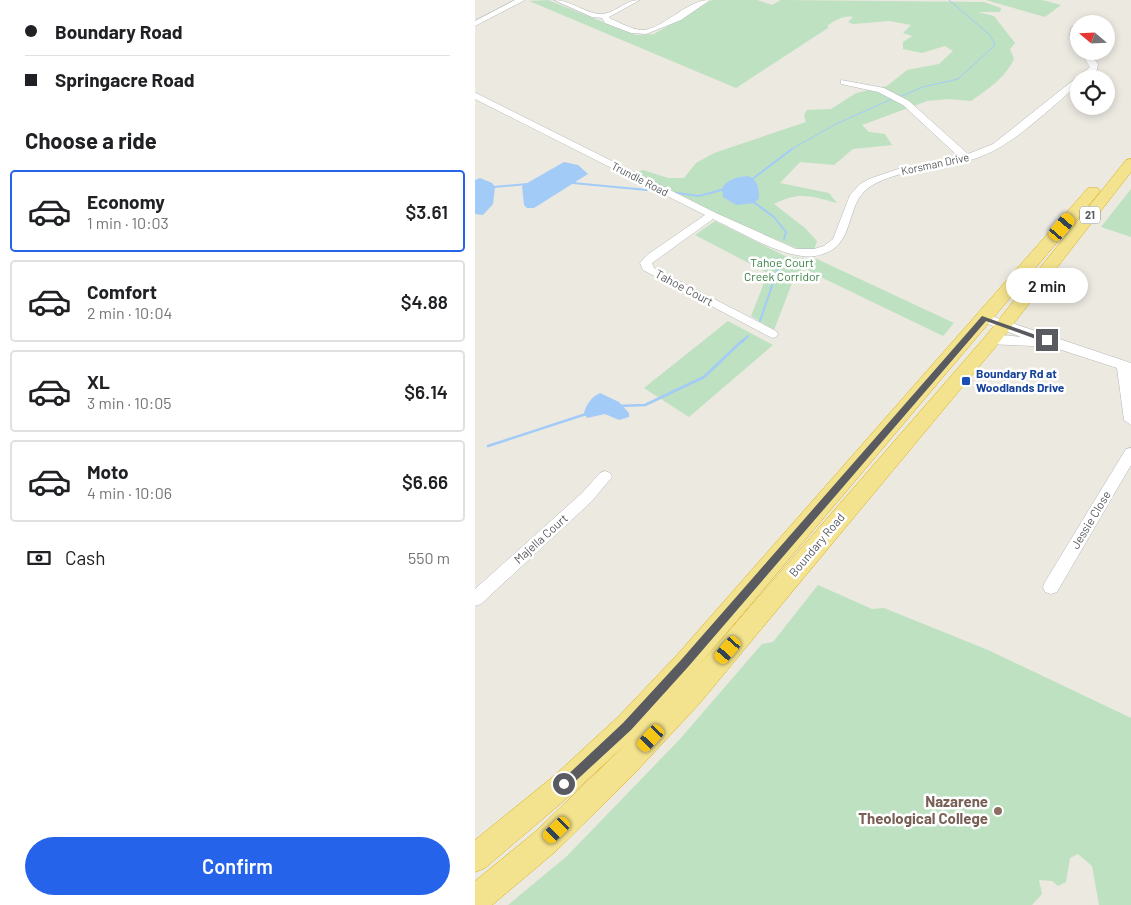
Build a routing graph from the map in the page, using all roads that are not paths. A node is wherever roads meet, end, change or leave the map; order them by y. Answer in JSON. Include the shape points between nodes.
{"nodes":[{"id":1,"x":521,"y":0,"type":"edge"},
{"id":2,"x":561,"y":0,"type":"edge"},
{"id":3,"x":637,"y":0,"type":"edge"},
{"id":4,"x":706,"y":0,"type":"edge"},
{"id":5,"x":605,"y":16,"type":"junction"},
{"id":6,"x":475,"y":24,"type":"edge"},
{"id":7,"x":844,"y":82,"type":"dead end"},
{"id":8,"x":1070,"y":88,"type":"edge"},
{"id":9,"x":475,"y":96,"type":"edge"},
{"id":10,"x":1131,"y":146,"type":"edge"},
{"id":11,"x":966,"y":158,"type":"junction"},
{"id":12,"x":1131,"y":162,"type":"edge"},
{"id":13,"x":712,"y":215,"type":"junction"},
{"id":14,"x":808,"y":254,"type":"joint"},
{"id":15,"x":985,"y":318,"type":"junction"},
{"id":16,"x":998,"y":333,"type":"junction"},
{"id":17,"x":772,"y":334,"type":"dead end"},
{"id":18,"x":1065,"y":346,"type":"junction"},
{"id":19,"x":1127,"y":366,"type":"edge"},
{"id":20,"x":1131,"y":420,"type":"edge"},
{"id":21,"x":1131,"y":453,"type":"edge"},
{"id":22,"x":605,"y":477,"type":"dead end"},
{"id":23,"x":1051,"y":587,"type":"dead end"},
{"id":24,"x":475,"y":599,"type":"edge"},
{"id":25,"x":564,"y":784,"type":"junction"},
{"id":26,"x":581,"y":808,"type":"junction"},
{"id":27,"x":475,"y":858,"type":"edge"},
{"id":28,"x":475,"y":900,"type":"edge"}],
"edges":[{"from":1,"to":6,"type":"street"},
{"from":2,"to":5,"type":"street"},
{"from":3,"to":5,"type":"street"},
{"from":4,"to":5,"type":"street","via":[[678,18],[646,32],[608,21]]},
{"from":7,"to":11,"type":"street","via":[[881,90],[906,103]]},
{"from":8,"to":11,"type":"street","name":"Korsman Drive","via":[[996,146]]},
{"from":9,"to":13,"type":"street","name":"Trundle Road"},
{"from":10,"to":15,"type":"highway","name":"Boundary Road","number":"21"},
{"from":11,"to":14,"type":"street","name":"Korsman Drive","via":[[878,178],[863,187],[855,197],[838,239],[820,252]]},
{"from":12,"to":16,"type":"highway","name":"Boundary Road","number":"21"},
{"from":13,"to":14,"type":"street","name":"Trundle Road","via":[[794,252]]},
{"from":13,"to":17,"type":"street","name":"Tahoe Court","via":[[651,257],[646,264],[649,270]]},
{"from":15,"to":16,"type":"street"},
{"from":15,"to":25,"type":"highway","name":"Boundary Road","number":"21","via":[[685,664],[627,726]]},
{"from":16,"to":18,"type":"street"},
{"from":16,"to":18,"type":"street","via":[[1002,339]]},
{"from":16,"to":26,"type":"highway","name":"Boundary Road","number":"21","via":[[690,694]]},
{"from":18,"to":19,"type":"street"},
{"from":19,"to":20,"type":"street"},
{"from":21,"to":23,"type":"street","name":"Jessie Close"},
{"from":22,"to":24,"type":"street","name":"Majella Court"},
{"from":25,"to":26,"type":"highway"},
{"from":25,"to":27,"type":"highway","name":"Boundary Road","number":"21"},
{"from":26,"to":28,"type":"highway","name":"Boundary Road","number":"21"}]}
